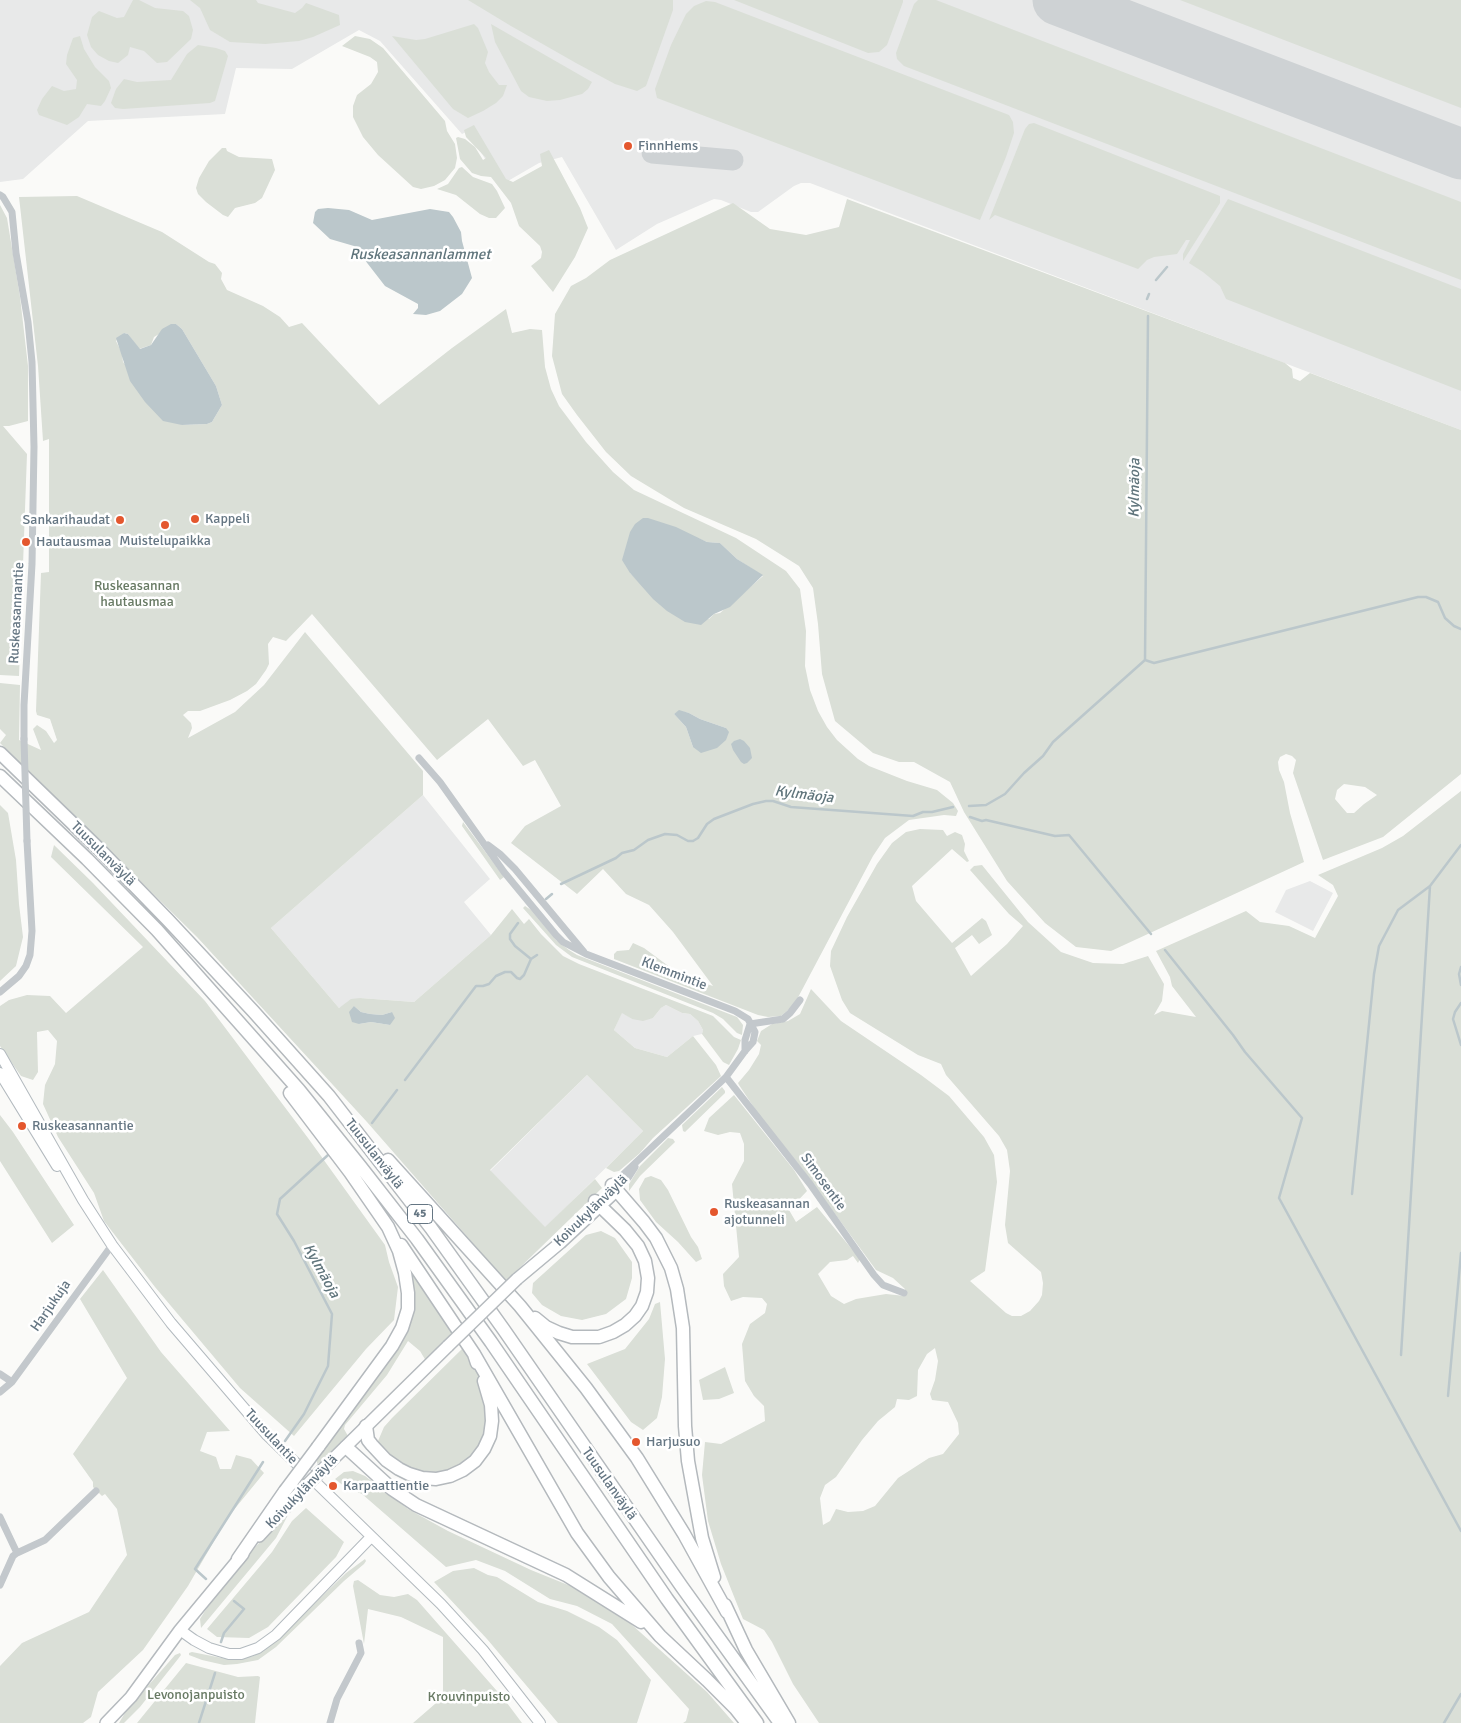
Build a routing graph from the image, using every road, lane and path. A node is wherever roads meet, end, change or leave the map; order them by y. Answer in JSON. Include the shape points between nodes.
{"nodes":[{"id":1,"x":2,"y":196,"type":"edge"},
{"id":2,"x":0,"y":753,"type":"edge"},
{"id":3,"x":419,"y":758,"type":"dead end"},
{"id":4,"x":0,"y":776,"type":"edge"},
{"id":5,"x":0,"y":992,"type":"edge"},
{"id":6,"x":800,"y":1000,"type":"dead end"},
{"id":7,"x":241,"y":1024,"type":"junction"},
{"id":8,"x":750,"y":1024,"type":"junction"},
{"id":9,"x":0,"y":1054,"type":"edge"},
{"id":10,"x":0,"y":1073,"type":"edge"},
{"id":11,"x":726,"y":1077,"type":"junction"},
{"id":12,"x":329,"y":1096,"type":"junction"},
{"id":13,"x":614,"y":1188,"type":"junction"},
{"id":14,"x":83,"y":1200,"type":"junction"},
{"id":15,"x":598,"y":1203,"type":"junction"},
{"id":16,"x":388,"y":1227,"type":"junction"},
{"id":17,"x":112,"y":1245,"type":"junction"},
{"id":18,"x":904,"y":1293,"type":"dead end"},
{"id":19,"x":520,"y":1306,"type":"junction"},
{"id":20,"x":474,"y":1354,"type":"junction"},
{"id":21,"x":0,"y":1374,"type":"edge"},
{"id":22,"x":12,"y":1382,"type":"junction"},
{"id":23,"x":0,"y":1392,"type":"edge"},
{"id":24,"x":366,"y":1426,"type":"junction"},
{"id":25,"x":346,"y":1447,"type":"junction"},
{"id":26,"x":96,"y":1491,"type":"dead end"},
{"id":27,"x":289,"y":1495,"type":"junction"},
{"id":28,"x":0,"y":1517,"type":"edge"},
{"id":29,"x":371,"y":1537,"type":"junction"},
{"id":30,"x":17,"y":1553,"type":"junction"},
{"id":31,"x":238,"y":1559,"type":"joint"},
{"id":32,"x":0,"y":1585,"type":"edge"},
{"id":33,"x":727,"y":1612,"type":"junction"},
{"id":34,"x":180,"y":1630,"type":"junction"},
{"id":35,"x":660,"y":1636,"type":"junction"},
{"id":36,"x":359,"y":1643,"type":"dead end"},
{"id":37,"x":106,"y":1723,"type":"edge"},
{"id":38,"x":330,"y":1723,"type":"edge"},
{"id":39,"x":540,"y":1723,"type":"edge"},
{"id":40,"x":747,"y":1723,"type":"edge"},
{"id":41,"x":757,"y":1723,"type":"edge"},
{"id":42,"x":780,"y":1723,"type":"edge"},
{"id":43,"x":790,"y":1723,"type":"edge"}],
"edges":[{"from":1,"to":5,"type":"street","name":"Ruskeasannantie","bridge":true,"via":[[12,212],[28,322],[34,447],[24,739],[32,931],[26,966]]},
{"from":2,"to":12,"type":"highway","name":"Tuusulanväylä","number":"45","via":[[168,920]]},
{"from":3,"to":8,"type":"street","name":"Klemmintie","via":[[485,844],[515,869],[586,954],[736,1011]]},
{"from":4,"to":7,"type":"highway","name":"Tuusulanväylä","number":"45","via":[[157,930]]},
{"from":6,"to":8,"type":"street","via":[[783,1019]]},
{"from":7,"to":16,"type":"highway"},
{"from":7,"to":41,"type":"highway","name":"Tuusulanväylä","number":"45","via":[[305,1098],[417,1239]]},
{"from":8,"to":11,"type":"street","name":"Koivukylänväylä","via":[[755,1032],[754,1042]]},
{"from":9,"to":14,"type":"main road","name":"Tuusulantie"},
{"from":10,"to":14,"type":"main road","name":"Tuusulantie","via":[[57,1166]]},
{"from":11,"to":13,"type":"street","name":"Koivukylänväylä","via":[[638,1160],[628,1178]]},
{"from":11,"to":18,"type":"street","name":"Simosentie","via":[[810,1184],[874,1275],[883,1285]]},
{"from":12,"to":19,"type":"highway"},
{"from":12,"to":42,"type":"highway","name":"Tuusulanväylä","number":"45","via":[[504,1330]]},
{"from":13,"to":15,"type":"main road","name":"Koivukylänväylä"},
{"from":13,"to":33,"type":"highway","via":[[656,1238],[677,1289],[683,1328],[685,1426],[693,1495],[702,1538]]},
{"from":14,"to":17,"type":"main road","name":"Tuusulantie"},
{"from":15,"to":19,"type":"highway","via":[[638,1246],[645,1262],[647,1292],[635,1316],[600,1337],[572,1336],[546,1327]]},
{"from":15,"to":24,"type":"main road","name":"Koivukylänväylä","bridge":true,"via":[[556,1238]]},
{"from":16,"to":20,"type":"highway"},
{"from":16,"to":27,"type":"highway","bridge":true,"via":[[405,1273],[408,1309],[402,1328],[318,1447]]},
{"from":17,"to":22,"type":"street","name":"Harjukuja"},
{"from":17,"to":29,"type":"main road","name":"Tuusulantie","via":[[195,1353],[267,1435]]},
{"from":19,"to":33,"type":"highway","via":[[637,1458]]},
{"from":20,"to":24,"type":"highway","via":[[487,1389],[492,1421],[484,1449],[463,1470],[436,1478],[408,1474],[386,1460],[372,1445]]},
{"from":20,"to":35,"type":"highway","via":[[577,1533],[609,1577]]},
{"from":21,"to":22,"type":"street"},
{"from":22,"to":23,"type":"street","name":"Harjukuja"},
{"from":24,"to":25,"type":"main road","name":"Koivukylänväylä"},
{"from":25,"to":27,"type":"main road","name":"Koivukylänväylä","bridge":true},
{"from":25,"to":35,"type":"highway","via":[[392,1489],[416,1505],[566,1575]]},
{"from":26,"to":30,"type":"street","via":[[45,1540]]},
{"from":27,"to":31,"type":"highway"},
{"from":28,"to":30,"type":"street"},
{"from":29,"to":34,"type":"main road","via":[[276,1635],[258,1648],[241,1654],[219,1652]]},
{"from":29,"to":39,"type":"main road","name":"Tuusulantie","via":[[477,1643]]},
{"from":30,"to":32,"type":"street"},
{"from":31,"to":34,"type":"main road"},
{"from":33,"to":43,"type":"highway"},
{"from":34,"to":37,"type":"main road","via":[[131,1697]]},
{"from":35,"to":40,"type":"highway"},
{"from":36,"to":38,"type":"street","via":[[361,1653],[337,1699]]}]}
